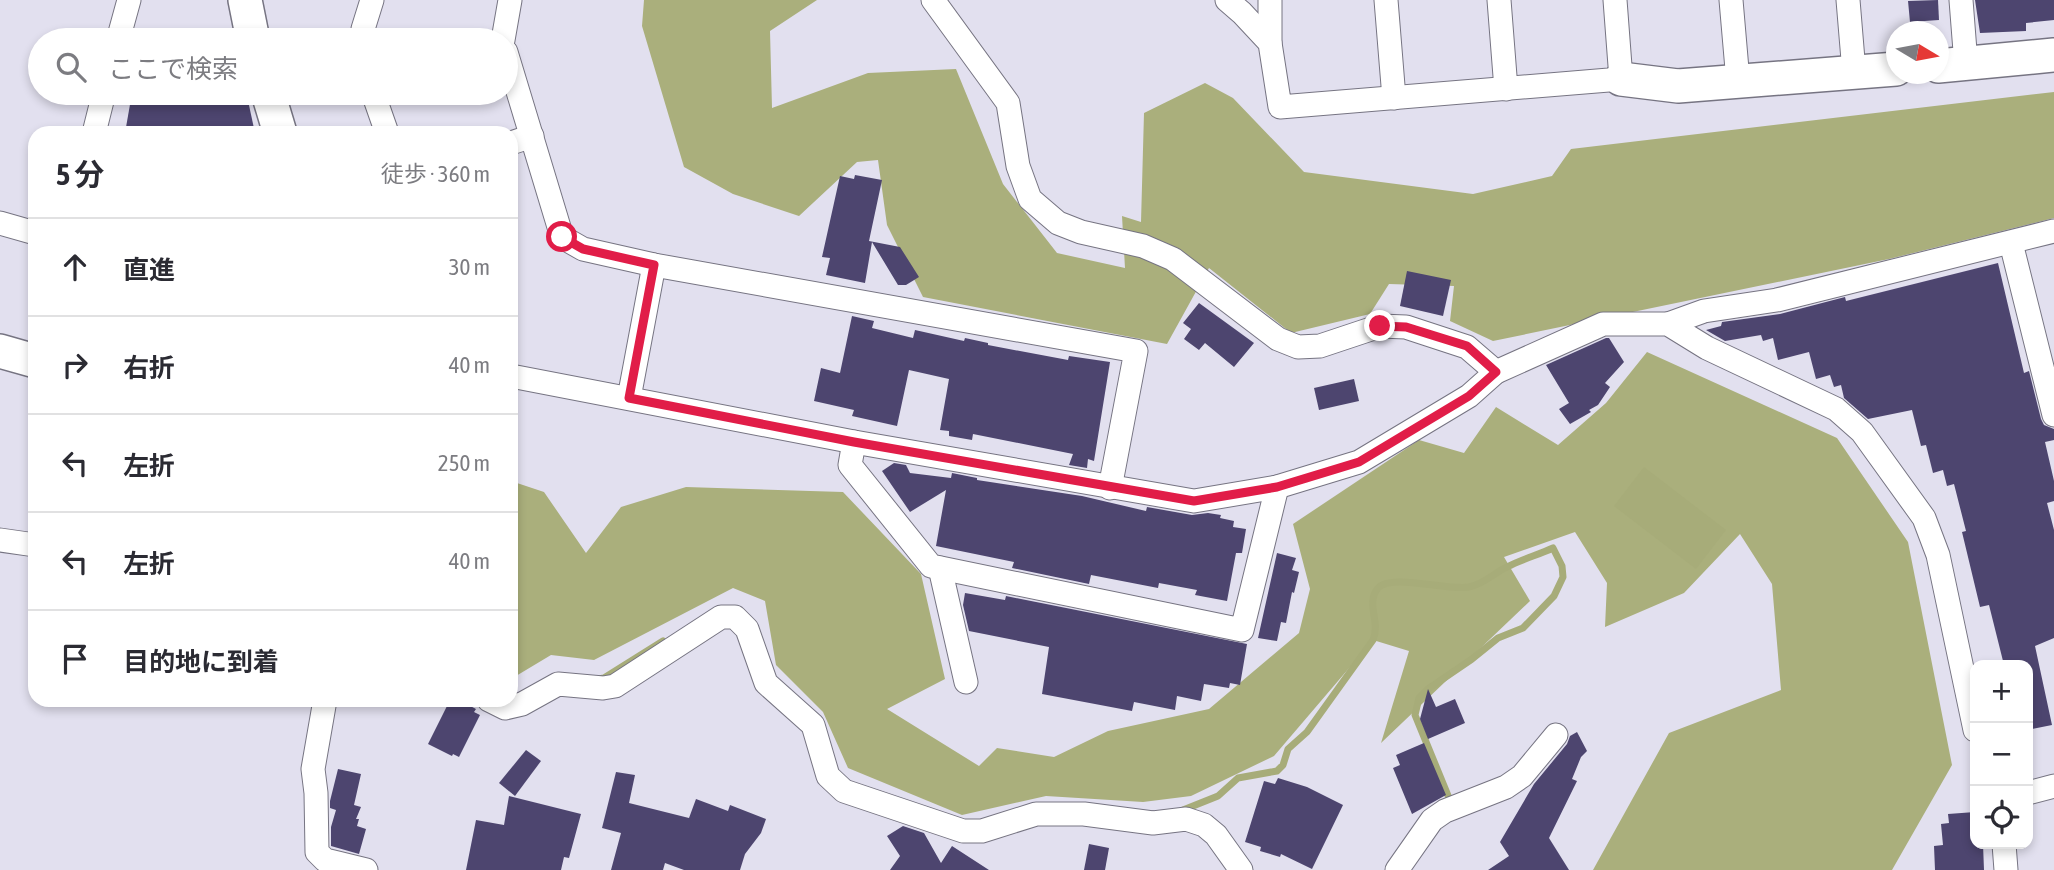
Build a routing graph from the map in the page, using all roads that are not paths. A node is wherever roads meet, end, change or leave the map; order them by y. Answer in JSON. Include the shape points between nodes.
{"nodes":[{"id":1,"x":129,"y":0,"type":"edge"},
{"id":2,"x":245,"y":0,"type":"edge"},
{"id":3,"x":372,"y":0,"type":"edge"},
{"id":4,"x":510,"y":0,"type":"edge"},
{"id":5,"x":933,"y":0,"type":"edge"},
{"id":6,"x":1227,"y":0,"type":"edge"},
{"id":7,"x":1270,"y":0,"type":"edge"},
{"id":8,"x":1385,"y":0,"type":"edge"},
{"id":9,"x":1499,"y":0,"type":"edge"},
{"id":10,"x":1615,"y":0,"type":"edge"},
{"id":11,"x":1731,"y":0,"type":"edge"},
{"id":12,"x":1848,"y":0,"type":"edge"},
{"id":13,"x":1961,"y":0,"type":"edge"},
{"id":14,"x":121,"y":28,"type":"edge"},
{"id":15,"x":251,"y":28,"type":"edge"},
{"id":16,"x":363,"y":28,"type":"edge"},
{"id":17,"x":505,"y":28,"type":"edge"},
{"id":18,"x":1270,"y":43,"type":"junction"},
{"id":19,"x":2054,"y":55,"type":"edge"},
{"id":20,"x":1952,"y":65,"type":"edge"},
{"id":21,"x":1886,"y":70,"type":"edge"},
{"id":22,"x":1854,"y":72,"type":"junction"},
{"id":23,"x":1621,"y":79,"type":"junction"},
{"id":24,"x":1738,"y":81,"type":"junction"},
{"id":25,"x":1506,"y":89,"type":"junction"},
{"id":26,"x":1394,"y":98,"type":"junction"},
{"id":27,"x":101,"y":105,"type":"edge"},
{"id":28,"x":271,"y":105,"type":"edge"},
{"id":29,"x":377,"y":105,"type":"edge"},
{"id":30,"x":515,"y":105,"type":"edge"},
{"id":31,"x":96,"y":126,"type":"edge"},
{"id":32,"x":277,"y":126,"type":"edge"},
{"id":33,"x":385,"y":126,"type":"edge"},
{"id":34,"x":521,"y":140,"type":"edge"},
{"id":35,"x":0,"y":223,"type":"edge"},
{"id":36,"x":28,"y":231,"type":"edge"},
{"id":37,"x":2054,"y":231,"type":"edge"},
{"id":38,"x":2011,"y":243,"type":"junction"},
{"id":39,"x":654,"y":265,"type":"junction"},
{"id":40,"x":1668,"y":324,"type":"junction"},
{"id":41,"x":1496,"y":372,"type":"junction"},
{"id":42,"x":518,"y":377,"type":"edge"},
{"id":43,"x":629,"y":398,"type":"junction"},
{"id":44,"x":2054,"y":415,"type":"edge"},
{"id":45,"x":854,"y":442,"type":"junction"},
{"id":46,"x":1277,"y":487,"type":"junction"},
{"id":47,"x":1110,"y":488,"type":"junction"},
{"id":48,"x":0,"y":540,"type":"edge"},
{"id":49,"x":28,"y":544,"type":"edge"},
{"id":50,"x":940,"y":568,"type":"junction"},
{"id":51,"x":966,"y":682,"type":"dead end"},
{"id":52,"x":518,"y":705,"type":"edge"},
{"id":53,"x":325,"y":707,"type":"edge"},
{"id":54,"x":1974,"y":723,"type":"edge"},
{"id":55,"x":1556,"y":735,"type":"dead end"},
{"id":56,"x":2054,"y":786,"type":"edge"},
{"id":57,"x":2033,"y":792,"type":"edge"},
{"id":58,"x":2004,"y":849,"type":"edge"},
{"id":59,"x":366,"y":870,"type":"edge"},
{"id":60,"x":1241,"y":870,"type":"edge"},
{"id":61,"x":1397,"y":870,"type":"edge"},
{"id":62,"x":2006,"y":870,"type":"edge"}],
"edges":[{"from":1,"to":14,"type":"street"},
{"from":2,"to":15,"type":"street"},
{"from":3,"to":16,"type":"street"},
{"from":4,"to":17,"type":"street"},
{"from":5,"to":41,"type":"street","via":[[1008,103],[1018,166],[1030,199],[1058,223],[1173,259],[1279,340],[1298,348],[1320,346],[1380,326],[1406,327],[1467,346]]},
{"from":6,"to":18,"type":"street"},
{"from":7,"to":18,"type":"street"},
{"from":8,"to":26,"type":"street"},
{"from":9,"to":25,"type":"street"},
{"from":10,"to":23,"type":"street"},
{"from":11,"to":24,"type":"street"},
{"from":12,"to":22,"type":"street"},
{"from":13,"to":20,"type":"street"},
{"from":18,"to":26,"type":"street","via":[[1280,107]]},
{"from":19,"to":20,"type":"street"},
{"from":21,"to":22,"type":"street"},
{"from":22,"to":24,"type":"street"},
{"from":23,"to":24,"type":"street","via":[[1678,86]]},
{"from":23,"to":25,"type":"street"},
{"from":25,"to":26,"type":"street"},
{"from":27,"to":31,"type":"street"},
{"from":28,"to":32,"type":"street"},
{"from":29,"to":33,"type":"street"},
{"from":30,"to":34,"type":"street"},
{"from":34,"to":39,"type":"street","via":[[562,237],[583,249]]},
{"from":35,"to":36,"type":"street"},
{"from":37,"to":38,"type":"street"},
{"from":38,"to":40,"type":"street","via":[[1777,300],[1704,311]]},
{"from":38,"to":44,"type":"street"},
{"from":39,"to":43,"type":"street"},
{"from":39,"to":47,"type":"street","via":[[1136,351]]},
{"from":40,"to":41,"type":"street","via":[[1603,324]]},
{"from":40,"to":54,"type":"street","via":[[1707,348],[1836,409],[1862,432],[1924,519],[1938,555]]},
{"from":41,"to":46,"type":"street","via":[[1469,396],[1359,462]]},
{"from":42,"to":43,"type":"street"},
{"from":43,"to":45,"type":"street"},
{"from":45,"to":47,"type":"street"},
{"from":45,"to":50,"type":"street","via":[[850,466],[931,566]]},
{"from":46,"to":47,"type":"street","via":[[1194,501]]},
{"from":46,"to":50,"type":"street","via":[[1242,630]]},
{"from":48,"to":49,"type":"street"},
{"from":50,"to":51,"type":"street"},
{"from":52,"to":60,"type":"street","via":[[558,684],[615,686],[721,617],[735,617],[747,629],[766,683],[813,725],[828,776],[844,791],[963,831],[982,831],[1036,814],[1084,814],[1153,824],[1186,819],[1216,835]]},
{"from":53,"to":59,"type":"street","via":[[313,769],[317,852],[325,860]]},
{"from":55,"to":61,"type":"street","via":[[1522,776],[1506,787],[1432,820]]},
{"from":56,"to":57,"type":"street"},
{"from":58,"to":62,"type":"street"}]}
